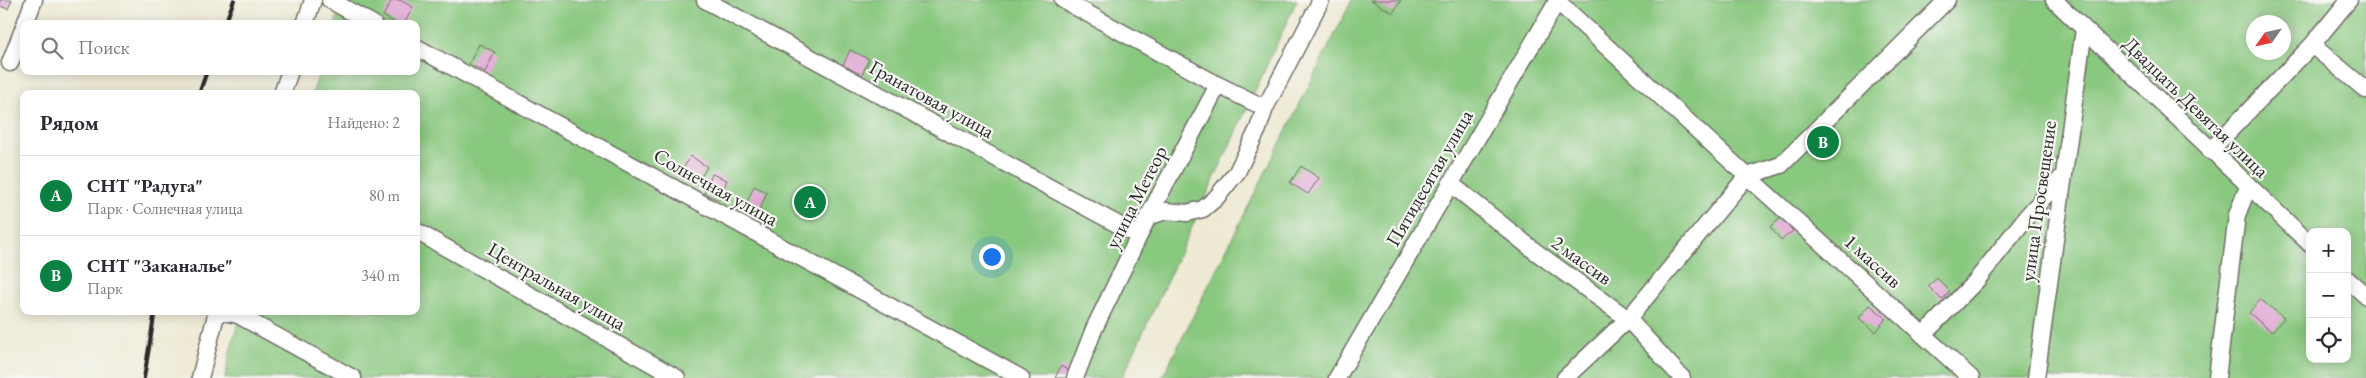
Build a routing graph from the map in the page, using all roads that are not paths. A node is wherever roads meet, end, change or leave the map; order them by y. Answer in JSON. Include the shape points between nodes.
{"nodes":[{"id":1,"x":34,"y":0,"type":"edge"},
{"id":2,"x":313,"y":0,"type":"edge"},
{"id":3,"x":330,"y":0,"type":"edge"},
{"id":4,"x":704,"y":0,"type":"edge"},
{"id":5,"x":1063,"y":0,"type":"edge"},
{"id":6,"x":1321,"y":0,"type":"edge"},
{"id":7,"x":1557,"y":0,"type":"edge"},
{"id":8,"x":1947,"y":0,"type":"edge"},
{"id":9,"x":2054,"y":0,"type":"edge"},
{"id":10,"x":2349,"y":0,"type":"edge"},
{"id":11,"x":26,"y":20,"type":"edge"},
{"id":12,"x":306,"y":20,"type":"edge"},
{"id":13,"x":366,"y":20,"type":"edge"},
{"id":14,"x":2084,"y":29,"type":"junction"},
{"id":15,"x":20,"y":36,"type":"edge"},
{"id":16,"x":2312,"y":45,"type":"junction"},
{"id":17,"x":420,"y":49,"type":"edge"},
{"id":18,"x":10,"y":63,"type":"dead end"},
{"id":19,"x":289,"y":75,"type":"edge"},
{"id":20,"x":1218,"y":85,"type":"junction"},
{"id":21,"x":283,"y":90,"type":"edge"},
{"id":22,"x":2366,"y":90,"type":"edge"},
{"id":23,"x":1265,"y":108,"type":"junction"},
{"id":24,"x":2210,"y":150,"type":"junction"},
{"id":25,"x":1746,"y":176,"type":"junction"},
{"id":26,"x":2063,"y":176,"type":"junction"},
{"id":27,"x":1451,"y":184,"type":"junction"},
{"id":28,"x":2248,"y":187,"type":"junction"},
{"id":29,"x":1148,"y":217,"type":"junction"},
{"id":30,"x":420,"y":233,"type":"edge"},
{"id":31,"x":1139,"y":236,"type":"junction"},
{"id":32,"x":2306,"y":240,"type":"edge"},
{"id":33,"x":2351,"y":283,"type":"edge"},
{"id":34,"x":2366,"y":296,"type":"edge"},
{"id":35,"x":216,"y":315,"type":"edge"},
{"id":36,"x":238,"y":315,"type":"edge"},
{"id":37,"x":1628,"y":319,"type":"junction"},
{"id":38,"x":1923,"y":335,"type":"junction"},
{"id":39,"x":1343,"y":376,"type":"edge"},
{"id":40,"x":350,"y":377,"type":"edge"},
{"id":41,"x":200,"y":378,"type":"edge"},
{"id":42,"x":676,"y":378,"type":"edge"},
{"id":43,"x":1021,"y":378,"type":"edge"},
{"id":44,"x":1075,"y":378,"type":"edge"},
{"id":45,"x":1565,"y":378,"type":"edge"},
{"id":46,"x":1682,"y":378,"type":"edge"},
{"id":47,"x":1971,"y":378,"type":"edge"},
{"id":48,"x":2036,"y":378,"type":"edge"},
{"id":49,"x":2217,"y":378,"type":"edge"}],
"edges":[{"from":1,"to":11,"type":"street"},
{"from":2,"to":12,"type":"street"},
{"from":3,"to":13,"type":"street"},
{"from":4,"to":31,"type":"street","name":"Гранатовая улица"},
{"from":5,"to":20,"type":"street"},
{"from":6,"to":23,"type":"street"},
{"from":7,"to":25,"type":"street","name":"1 массив"},
{"from":7,"to":27,"type":"street","name":"Пятидесятая улица"},
{"from":8,"to":25,"type":"street","via":[[1781,165]]},
{"from":9,"to":14,"type":"street","name":"Двадцать Девятая улица"},
{"from":10,"to":16,"type":"street"},
{"from":14,"to":24,"type":"street","name":"Двадцать Девятая улица"},
{"from":14,"to":26,"type":"street","name":"улица Просвещение"},
{"from":15,"to":18,"type":"street"},
{"from":16,"to":22,"type":"street"},
{"from":16,"to":24,"type":"street"},
{"from":17,"to":43,"type":"street","name":"Солнечная улица"},
{"from":19,"to":21,"type":"street"},
{"from":20,"to":23,"type":"street"},
{"from":20,"to":29,"type":"street","name":"улица Метеор"},
{"from":23,"to":29,"type":"street","via":[[1237,172],[1216,198],[1203,209],[1187,213],[1166,211]]},
{"from":24,"to":28,"type":"street","name":"Двадцать Девятая улица"},
{"from":25,"to":37,"type":"street"},
{"from":25,"to":38,"type":"street","name":"1 массив"},
{"from":26,"to":38,"type":"street","via":[[1976,281]]},
{"from":26,"to":48,"type":"street","name":"улица Просвещение"},
{"from":27,"to":37,"type":"street","name":"2 массив","via":[[1536,252]]},
{"from":27,"to":39,"type":"street","name":"Пятидесятая улица"},
{"from":28,"to":32,"type":"street","name":"Двадцать Девятая улица"},
{"from":28,"to":49,"type":"street","via":[[2237,215]]},
{"from":29,"to":31,"type":"street","name":"улица Метеор"},
{"from":30,"to":42,"type":"street","name":"Центральная улица"},
{"from":31,"to":44,"type":"street","name":"улица Метеор","via":[[1094,329]]},
{"from":33,"to":34,"type":"street"},
{"from":35,"to":41,"type":"street"},
{"from":36,"to":40,"type":"street"},
{"from":37,"to":45,"type":"street"},
{"from":37,"to":46,"type":"street","name":"2 массив"},
{"from":38,"to":47,"type":"street","name":"1 массив"}]}
